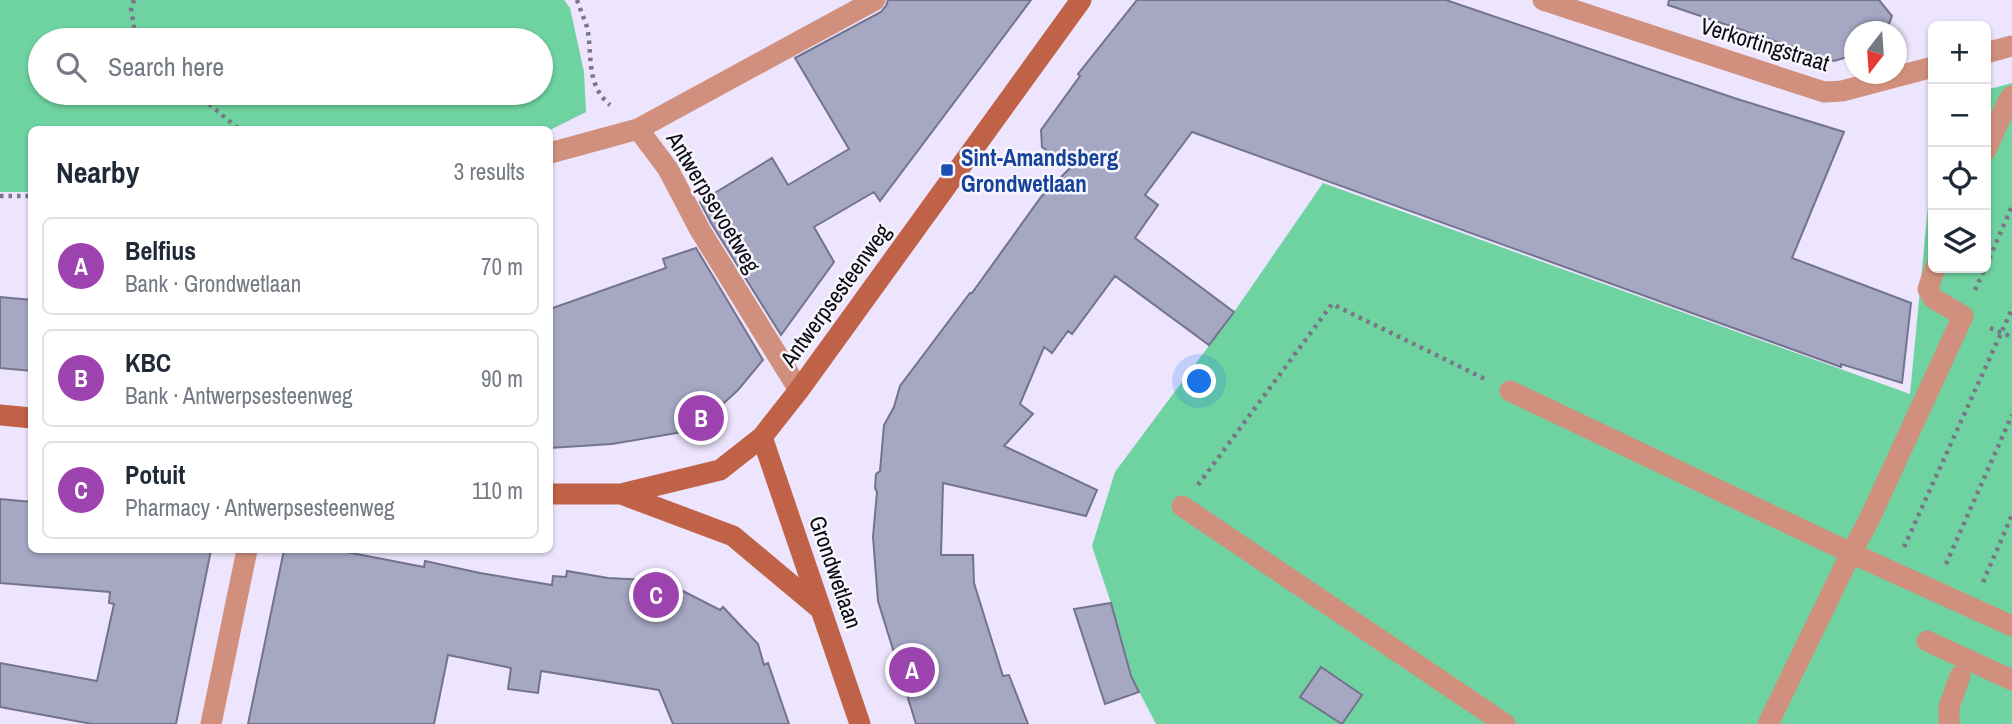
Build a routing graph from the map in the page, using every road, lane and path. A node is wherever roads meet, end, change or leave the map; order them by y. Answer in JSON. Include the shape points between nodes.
{"nodes":[{"id":1,"x":134,"y":0,"type":"edge"},
{"id":2,"x":577,"y":0,"type":"edge"},
{"id":3,"x":875,"y":0,"type":"edge"},
{"id":4,"x":1081,"y":0,"type":"edge"},
{"id":5,"x":1543,"y":0,"type":"edge"},
{"id":6,"x":134,"y":28,"type":"edge"},
{"id":7,"x":2012,"y":46,"type":"edge"},
{"id":8,"x":1991,"y":52,"type":"edge"},
{"id":9,"x":1928,"y":68,"type":"edge"},
{"id":10,"x":2012,"y":96,"type":"edge"},
{"id":11,"x":210,"y":105,"type":"edge"},
{"id":12,"x":235,"y":126,"type":"edge"},
{"id":13,"x":638,"y":129,"type":"junction"},
{"id":14,"x":1987,"y":147,"type":"edge"},
{"id":15,"x":553,"y":152,"type":"edge"},
{"id":16,"x":28,"y":196,"type":"edge"},
{"id":17,"x":0,"y":197,"type":"edge"},
{"id":18,"x":2012,"y":206,"type":"edge"},
{"id":19,"x":1991,"y":254,"type":"edge"},
{"id":20,"x":1933,"y":273,"type":"edge"},
{"id":21,"x":2012,"y":309,"type":"edge"},
{"id":22,"x":799,"y":390,"type":"junction"},
{"id":23,"x":1510,"y":391,"type":"joint"},
{"id":24,"x":0,"y":415,"type":"edge"},
{"id":25,"x":2012,"y":415,"type":"edge"},
{"id":26,"x":28,"y":418,"type":"edge"},
{"id":27,"x":762,"y":437,"type":"junction"},
{"id":28,"x":553,"y":494,"type":"edge"},
{"id":29,"x":621,"y":494,"type":"junction"},
{"id":30,"x":1182,"y":506,"type":"joint"},
{"id":31,"x":2012,"y":516,"type":"edge"},
{"id":32,"x":246,"y":553,"type":"edge"},
{"id":33,"x":1851,"y":553,"type":"junction"},
{"id":34,"x":1893,"y":572,"type":"junction"},
{"id":35,"x":1934,"y":591,"type":"junction"},
{"id":36,"x":1972,"y":607,"type":"junction"},
{"id":37,"x":821,"y":609,"type":"junction"},
{"id":38,"x":2012,"y":626,"type":"edge"},
{"id":39,"x":1927,"y":641,"type":"dead end"},
{"id":40,"x":1964,"y":666,"type":"junction"},
{"id":41,"x":2012,"y":680,"type":"edge"},
{"id":42,"x":211,"y":724,"type":"edge"},
{"id":43,"x":860,"y":724,"type":"edge"},
{"id":44,"x":1505,"y":724,"type":"edge"},
{"id":45,"x":1768,"y":724,"type":"edge"},
{"id":46,"x":1948,"y":724,"type":"edge"}],
"edges":[{"from":1,"to":6,"type":"path"},
{"from":2,"to":13,"type":"path","via":[[599,96]]},
{"from":3,"to":13,"type":"street","name":"Antwerpsevoetweg"},
{"from":4,"to":22,"type":"main road","name":"Antwerpsesteenweg"},
{"from":5,"to":9,"type":"street","name":"Verkortingstraat","via":[[1824,92]]},
{"from":7,"to":8,"type":"street"},
{"from":10,"to":14,"type":"street"},
{"from":11,"to":12,"type":"path"},
{"from":13,"to":15,"type":"street"},
{"from":13,"to":22,"type":"street","name":"Antwerpsevoetweg","via":[[668,169]]},
{"from":16,"to":17,"type":"path"},
{"from":18,"to":19,"type":"path"},
{"from":20,"to":33,"type":"street","via":[[1928,289],[1933,298],[1963,316]]},
{"from":21,"to":34,"type":"path"},
{"from":22,"to":27,"type":"main road","name":"Antwerpsesteenweg"},
{"from":23,"to":30,"type":"path","via":[[1332,304]]},
{"from":23,"to":33,"type":"street"},
{"from":24,"to":26,"type":"main road"},
{"from":25,"to":35,"type":"path"},
{"from":27,"to":29,"type":"main road","name":"Antwerpsesteenweg","via":[[720,470]]},
{"from":27,"to":37,"type":"main road","name":"Grondwetlaan"},
{"from":28,"to":29,"type":"main road","name":"Antwerpsesteenweg"},
{"from":29,"to":37,"type":"main road","via":[[733,536]]},
{"from":30,"to":44,"type":"street"},
{"from":31,"to":36,"type":"path"},
{"from":32,"to":42,"type":"street"},
{"from":33,"to":34,"type":"street"},
{"from":33,"to":45,"type":"street"},
{"from":34,"to":35,"type":"street"},
{"from":35,"to":36,"type":"street"},
{"from":36,"to":38,"type":"street"},
{"from":37,"to":43,"type":"main road","name":"Grondwetlaan"},
{"from":39,"to":40,"type":"street"},
{"from":40,"to":41,"type":"street"},
{"from":40,"to":46,"type":"street","via":[[1949,707]]}]}
